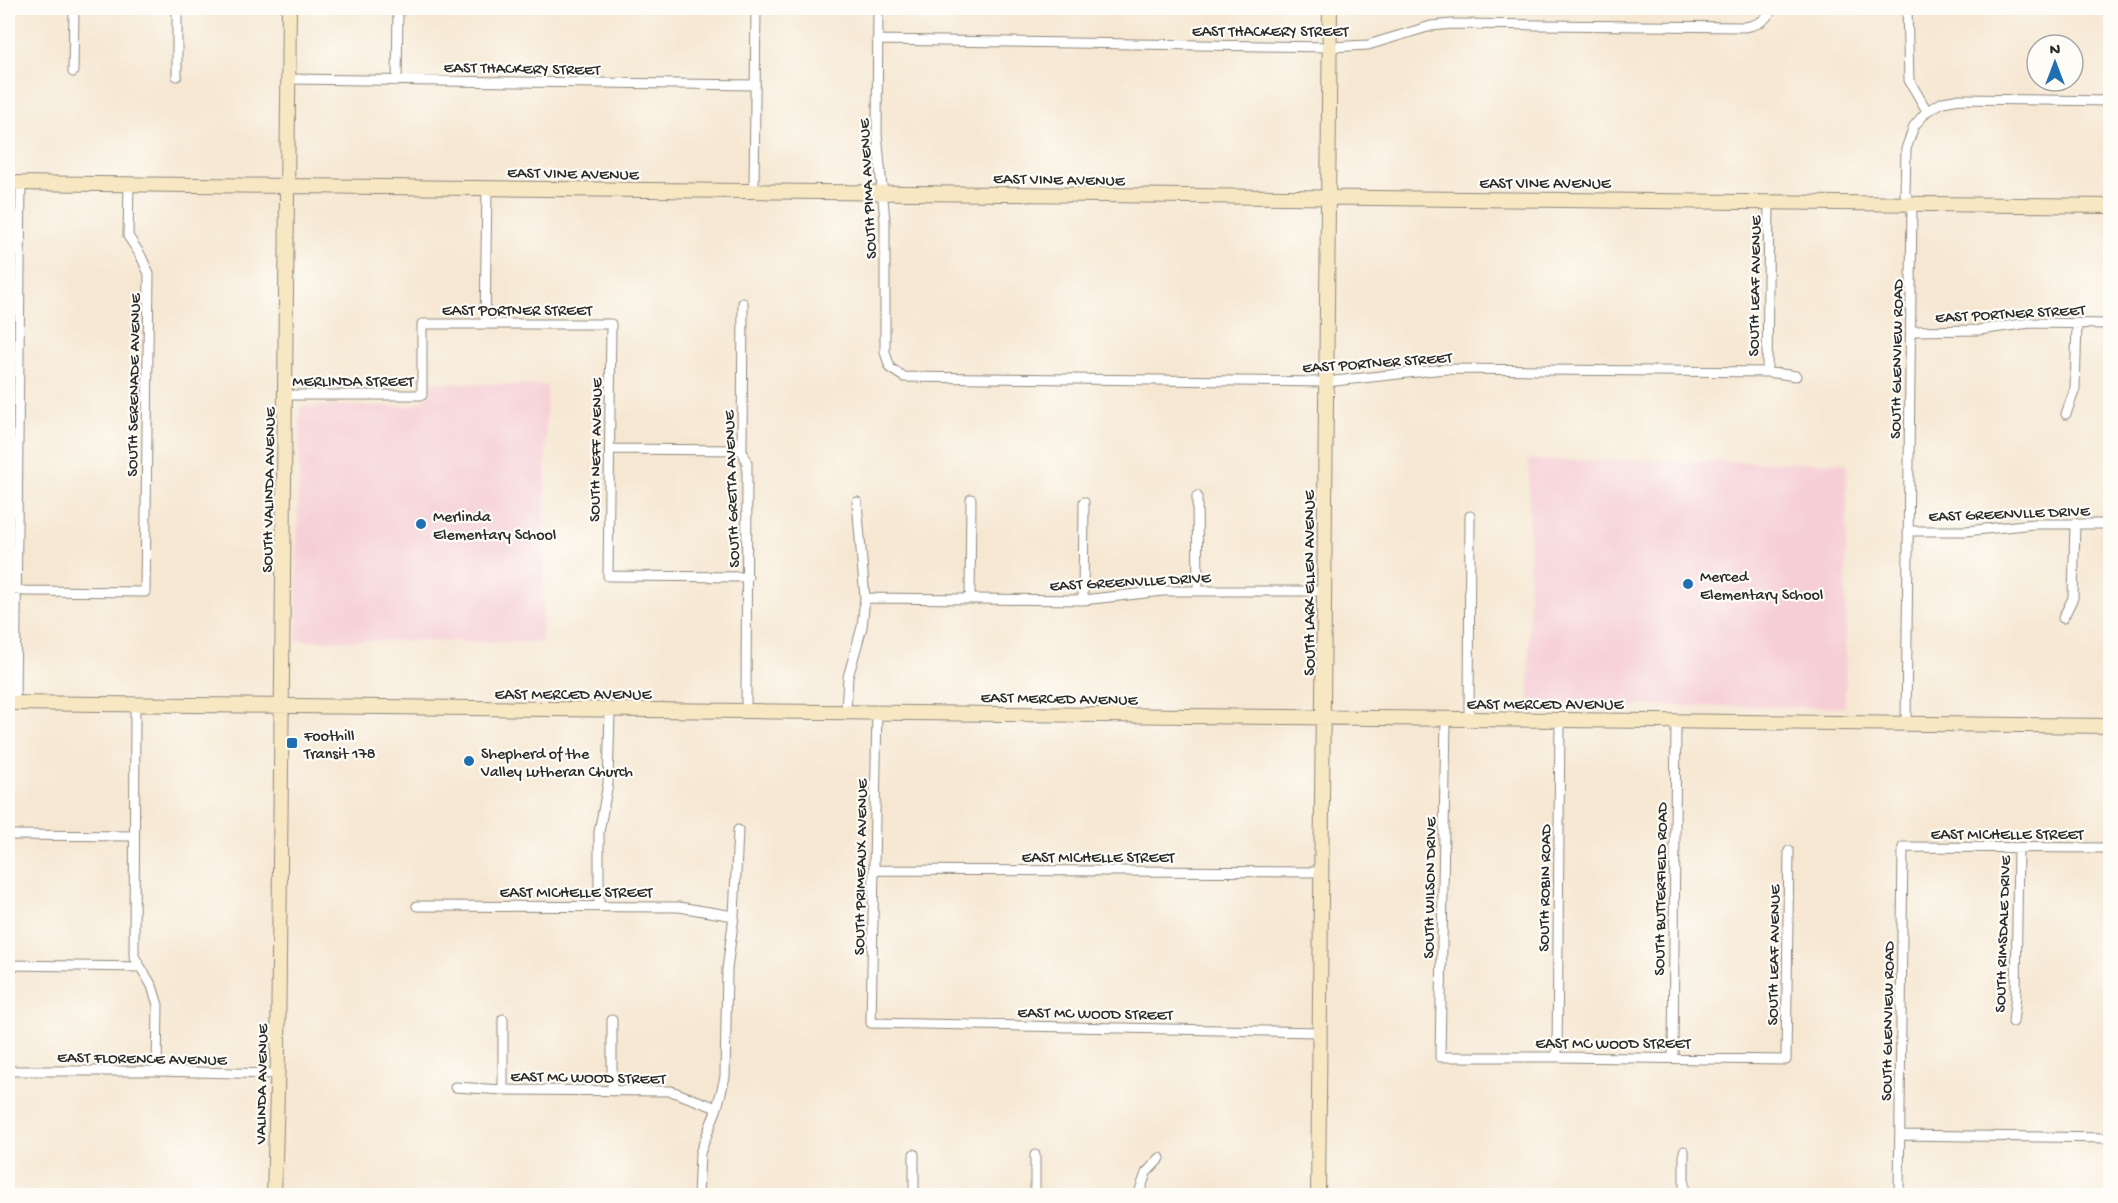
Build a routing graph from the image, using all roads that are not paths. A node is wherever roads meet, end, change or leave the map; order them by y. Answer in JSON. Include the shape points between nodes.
{"nodes":[{"id":1,"x":74,"y":8,"type":"edge"},
{"id":2,"x":177,"y":8,"type":"edge"},
{"id":3,"x":288,"y":8,"type":"edge"},
{"id":4,"x":398,"y":8,"type":"edge"},
{"id":5,"x":756,"y":8,"type":"edge"},
{"id":6,"x":878,"y":8,"type":"edge"},
{"id":7,"x":1330,"y":8,"type":"edge"},
{"id":8,"x":1772,"y":8,"type":"edge"},
{"id":9,"x":1907,"y":8,"type":"edge"},
{"id":10,"x":878,"y":40,"type":"junction"},
{"id":11,"x":1330,"y":47,"type":"junction"},
{"id":12,"x":73,"y":72,"type":"dead end"},
{"id":13,"x":177,"y":76,"type":"dead end"},
{"id":14,"x":288,"y":79,"type":"junction"},
{"id":15,"x":397,"y":81,"type":"junction"},
{"id":16,"x":755,"y":85,"type":"junction"},
{"id":17,"x":2110,"y":101,"type":"edge"},
{"id":18,"x":1927,"y":111,"type":"junction"},
{"id":19,"x":14,"y":183,"type":"edge"},
{"id":20,"x":129,"y":184,"type":"junction"},
{"id":21,"x":286,"y":185,"type":"junction"},
{"id":22,"x":487,"y":188,"type":"junction"},
{"id":23,"x":754,"y":190,"type":"junction"},
{"id":24,"x":882,"y":192,"type":"junction"},
{"id":25,"x":1328,"y":197,"type":"junction"},
{"id":26,"x":1769,"y":201,"type":"junction"},
{"id":27,"x":1912,"y":203,"type":"junction"},
{"id":28,"x":2110,"y":206,"type":"edge"},
{"id":29,"x":8,"y":293,"type":"edge"},
{"id":30,"x":20,"y":293,"type":"junction"},
{"id":31,"x":743,"y":303,"type":"dead end"},
{"id":32,"x":2077,"y":323,"type":"junction"},
{"id":33,"x":485,"y":324,"type":"junction"},
{"id":34,"x":610,"y":324,"type":"joint"},
{"id":35,"x":2110,"y":324,"type":"edge"},
{"id":36,"x":1911,"y":331,"type":"junction"},
{"id":37,"x":890,"y":368,"type":"joint"},
{"id":38,"x":1767,"y":372,"type":"junction"},
{"id":39,"x":1796,"y":376,"type":"dead end"},
{"id":40,"x":1326,"y":382,"type":"junction"},
{"id":41,"x":284,"y":395,"type":"junction"},
{"id":42,"x":422,"y":395,"type":"joint"},
{"id":43,"x":2066,"y":414,"type":"dead end"},
{"id":44,"x":610,"y":449,"type":"junction"},
{"id":45,"x":742,"y":450,"type":"junction"},
{"id":46,"x":1197,"y":496,"type":"dead end"},
{"id":47,"x":971,"y":499,"type":"dead end"},
{"id":48,"x":857,"y":502,"type":"dead end"},
{"id":49,"x":1084,"y":502,"type":"dead end"},
{"id":50,"x":1470,"y":516,"type":"dead end"},
{"id":51,"x":2074,"y":523,"type":"junction"},
{"id":52,"x":2110,"y":524,"type":"edge"},
{"id":53,"x":1909,"y":531,"type":"junction"},
{"id":54,"x":747,"y":577,"type":"junction"},
{"id":55,"x":11,"y":589,"type":"edge"},
{"id":56,"x":1198,"y":590,"type":"junction"},
{"id":57,"x":1324,"y":591,"type":"junction"},
{"id":58,"x":970,"y":597,"type":"junction"},
{"id":59,"x":865,"y":598,"type":"junction"},
{"id":60,"x":1083,"y":600,"type":"junction"},
{"id":61,"x":2063,"y":618,"type":"dead end"},
{"id":62,"x":11,"y":703,"type":"edge"},
{"id":63,"x":135,"y":705,"type":"junction"},
{"id":64,"x":281,"y":707,"type":"junction"},
{"id":65,"x":610,"y":710,"type":"junction"},
{"id":66,"x":746,"y":710,"type":"junction"},
{"id":67,"x":846,"y":711,"type":"junction"},
{"id":68,"x":877,"y":711,"type":"junction"},
{"id":69,"x":1324,"y":718,"type":"junction"},
{"id":70,"x":1446,"y":719,"type":"junction"},
{"id":71,"x":1468,"y":719,"type":"junction"},
{"id":72,"x":1560,"y":719,"type":"junction"},
{"id":73,"x":1676,"y":721,"type":"junction"},
{"id":74,"x":1906,"y":724,"type":"junction"},
{"id":75,"x":2110,"y":726,"type":"edge"},
{"id":76,"x":738,"y":830,"type":"dead end"},
{"id":77,"x":8,"y":835,"type":"edge"},
{"id":78,"x":134,"y":836,"type":"junction"},
{"id":79,"x":1903,"y":847,"type":"joint"},
{"id":80,"x":2018,"y":848,"type":"junction"},
{"id":81,"x":2110,"y":848,"type":"edge"},
{"id":82,"x":1789,"y":851,"type":"dead end"},
{"id":83,"x":874,"y":870,"type":"junction"},
{"id":84,"x":1321,"y":872,"type":"junction"},
{"id":85,"x":417,"y":906,"type":"dead end"},
{"id":86,"x":599,"y":906,"type":"junction"},
{"id":87,"x":734,"y":916,"type":"junction"},
{"id":88,"x":8,"y":965,"type":"edge"},
{"id":89,"x":140,"y":967,"type":"junction"},
{"id":90,"x":278,"y":972,"type":"joint"},
{"id":91,"x":503,"y":1019,"type":"dead end"},
{"id":92,"x":612,"y":1020,"type":"dead end"},
{"id":93,"x":2013,"y":1022,"type":"dead end"},
{"id":94,"x":872,"y":1023,"type":"joint"},
{"id":95,"x":1318,"y":1032,"type":"junction"},
{"id":96,"x":1557,"y":1056,"type":"junction"},
{"id":97,"x":1440,"y":1057,"type":"joint"},
{"id":98,"x":1672,"y":1057,"type":"junction"},
{"id":99,"x":1786,"y":1060,"type":"joint"},
{"id":100,"x":8,"y":1071,"type":"edge"},
{"id":101,"x":157,"y":1071,"type":"junction"},
{"id":102,"x":277,"y":1074,"type":"junction"},
{"id":103,"x":455,"y":1087,"type":"dead end"},
{"id":104,"x":504,"y":1090,"type":"junction"},
{"id":105,"x":612,"y":1091,"type":"junction"},
{"id":106,"x":717,"y":1108,"type":"junction"},
{"id":107,"x":1900,"y":1135,"type":"junction"},
{"id":108,"x":2110,"y":1137,"type":"edge"},
{"id":109,"x":1684,"y":1151,"type":"dead end"},
{"id":110,"x":914,"y":1154,"type":"dead end"},
{"id":111,"x":1035,"y":1155,"type":"dead end"},
{"id":112,"x":1160,"y":1158,"type":"dead end"},
{"id":113,"x":274,"y":1196,"type":"edge"},
{"id":114,"x":698,"y":1196,"type":"edge"},
{"id":115,"x":914,"y":1196,"type":"edge"},
{"id":116,"x":1035,"y":1196,"type":"edge"},
{"id":117,"x":1138,"y":1196,"type":"edge"},
{"id":118,"x":1318,"y":1196,"type":"edge"},
{"id":119,"x":1684,"y":1196,"type":"edge"},
{"id":120,"x":1899,"y":1196,"type":"edge"}],
"edges":[{"from":1,"to":12,"type":"street"},
{"from":2,"to":13,"type":"street"},
{"from":3,"to":14,"type":"street","name":"SOUTH VALINDA AVENUE"},
{"from":4,"to":15,"type":"street"},
{"from":5,"to":16,"type":"street"},
{"from":6,"to":10,"type":"street","name":"SOUTH PIMA AVENUE"},
{"from":7,"to":11,"type":"street","name":"SOUTH LARK ELLEN AVENUE"},
{"from":8,"to":11,"type":"street","name":"EAST THACKERY STREET","via":[[1756,25],[1744,27],[1452,24],[1431,26],[1368,45]]},
{"from":9,"to":18,"type":"street","via":[[1909,80]]},
{"from":10,"to":11,"type":"street","name":"EAST THACKERY STREET"},
{"from":10,"to":24,"type":"street","name":"SOUTH PIMA AVENUE","via":[[877,133]]},
{"from":11,"to":25,"type":"street","name":"SOUTH LARK ELLEN AVENUE"},
{"from":14,"to":15,"type":"street","name":"EAST THACKERY STREET"},
{"from":14,"to":21,"type":"street","name":"SOUTH VALINDA AVENUE"},
{"from":15,"to":16,"type":"street","name":"EAST THACKERY STREET"},
{"from":16,"to":23,"type":"street"},
{"from":17,"to":18,"type":"street","via":[[1960,99]]},
{"from":18,"to":27,"type":"street","name":"SOUTH GLENVIEW ROAD","via":[[1914,126],[1906,149],[1905,194]]},
{"from":19,"to":20,"type":"street","name":"EAST VINE AVENUE"},
{"from":19,"to":30,"type":"street"},
{"from":20,"to":21,"type":"street","name":"EAST VINE AVENUE"},
{"from":20,"to":55,"type":"street","name":"SOUTH SERENADE AVENUE","via":[[128,236],[149,274],[145,592]]},
{"from":21,"to":22,"type":"street","name":"EAST VINE AVENUE"},
{"from":21,"to":41,"type":"street","name":"SOUTH VALINDA AVENUE"},
{"from":22,"to":23,"type":"street","name":"EAST VINE AVENUE"},
{"from":22,"to":33,"type":"street"},
{"from":23,"to":24,"type":"street","name":"EAST VINE AVENUE"},
{"from":24,"to":25,"type":"street","name":"EAST VINE AVENUE"},
{"from":24,"to":37,"type":"street","name":"SOUTH PIMA AVENUE","via":[[885,352]]},
{"from":25,"to":26,"type":"street","name":"EAST VINE AVENUE"},
{"from":25,"to":40,"type":"street","name":"SOUTH LARK ELLEN AVENUE"},
{"from":26,"to":27,"type":"street","name":"EAST VINE AVENUE"},
{"from":26,"to":38,"type":"street","name":"SOUTH LEAF AVENUE"},
{"from":27,"to":28,"type":"street","name":"EAST VINE AVENUE"},
{"from":27,"to":36,"type":"street","name":"SOUTH GLENVIEW ROAD"},
{"from":29,"to":30,"type":"street"},
{"from":30,"to":55,"type":"street"},
{"from":31,"to":45,"type":"street","name":"SOUTH GRETTA AVENUE"},
{"from":32,"to":35,"type":"street","name":"EAST PORTNER STREET"},
{"from":32,"to":36,"type":"street","name":"EAST PORTNER STREET"},
{"from":32,"to":43,"type":"street","via":[[2076,389]]},
{"from":33,"to":34,"type":"street","name":"EAST PORTNER STREET"},
{"from":33,"to":42,"type":"street","name":"EAST PORTNER STREET","via":[[422,324]]},
{"from":34,"to":44,"type":"street","name":"SOUTH NEFF AVENUE"},
{"from":36,"to":53,"type":"street","name":"SOUTH GLENVIEW ROAD"},
{"from":37,"to":40,"type":"street","name":"EAST PORTNER STREET","via":[[904,377]]},
{"from":38,"to":39,"type":"street","name":"EAST PORTNER STREET"},
{"from":38,"to":40,"type":"street","name":"EAST PORTNER STREET","via":[[1444,369]]},
{"from":40,"to":57,"type":"street","name":"SOUTH LARK ELLEN AVENUE"},
{"from":41,"to":42,"type":"street","name":"MERLINDA STREET"},
{"from":41,"to":64,"type":"street","name":"SOUTH VALINDA AVENUE"},
{"from":44,"to":45,"type":"street"},
{"from":44,"to":54,"type":"street","name":"SOUTH NEFF AVENUE","via":[[608,576]]},
{"from":45,"to":54,"type":"street","name":"SOUTH GRETTA AVENUE","via":[[747,463]]},
{"from":46,"to":56,"type":"street"},
{"from":47,"to":58,"type":"street"},
{"from":48,"to":59,"type":"street"},
{"from":49,"to":60,"type":"street"},
{"from":50,"to":71,"type":"street"},
{"from":51,"to":52,"type":"street","name":"EAST GREENVLLE DRIVE"},
{"from":51,"to":53,"type":"street","name":"EAST GREENVLLE DRIVE"},
{"from":51,"to":61,"type":"street","via":[[2073,598]]},
{"from":53,"to":74,"type":"street","name":"SOUTH GLENVIEW ROAD"},
{"from":54,"to":66,"type":"street","name":"SOUTH GRETTA AVENUE"},
{"from":55,"to":62,"type":"street"},
{"from":56,"to":57,"type":"street","name":"EAST GREENVLLE DRIVE"},
{"from":56,"to":60,"type":"street","name":"EAST GREENVLLE DRIVE"},
{"from":57,"to":69,"type":"street","name":"SOUTH LARK ELLEN AVENUE"},
{"from":58,"to":59,"type":"street","name":"EAST GREENVLLE DRIVE"},
{"from":58,"to":60,"type":"street","name":"EAST GREENVLLE DRIVE"},
{"from":59,"to":67,"type":"street","via":[[862,627],[848,677]]},
{"from":62,"to":63,"type":"street","name":"EAST MERCED AVENUE"},
{"from":63,"to":64,"type":"street","name":"EAST MERCED AVENUE"},
{"from":63,"to":78,"type":"street"},
{"from":64,"to":65,"type":"street","name":"EAST MERCED AVENUE"},
{"from":64,"to":90,"type":"street","name":"SOUTH VALINDA AVENUE"},
{"from":65,"to":66,"type":"street","name":"EAST MERCED AVENUE"},
{"from":65,"to":86,"type":"street","via":[[608,784],[599,832]]},
{"from":66,"to":67,"type":"street","name":"EAST MERCED AVENUE"},
{"from":67,"to":68,"type":"street","name":"EAST MERCED AVENUE"},
{"from":68,"to":69,"type":"street","name":"EAST MERCED AVENUE"},
{"from":68,"to":83,"type":"street","name":"SOUTH PRIMEAUX AVENUE"},
{"from":69,"to":70,"type":"street","name":"EAST MERCED AVENUE"},
{"from":69,"to":84,"type":"street","name":"SOUTH LARK ELLEN AVENUE"},
{"from":70,"to":71,"type":"street","name":"EAST MERCED AVENUE"},
{"from":70,"to":97,"type":"street","name":"SOUTH WILSON DRIVE"},
{"from":71,"to":72,"type":"street","name":"EAST MERCED AVENUE"},
{"from":72,"to":73,"type":"street","name":"EAST MERCED AVENUE"},
{"from":72,"to":96,"type":"street","name":"SOUTH ROBIN ROAD"},
{"from":73,"to":74,"type":"street","name":"EAST MERCED AVENUE"},
{"from":73,"to":98,"type":"street","name":"SOUTH BUTTERFIELD ROAD"},
{"from":74,"to":75,"type":"street","name":"EAST MERCED AVENUE"},
{"from":76,"to":87,"type":"street"},
{"from":77,"to":78,"type":"street"},
{"from":78,"to":89,"type":"street","via":[[134,956]]},
{"from":79,"to":80,"type":"street","name":"EAST MICHELLE STREET"},
{"from":79,"to":107,"type":"street","name":"SOUTH GLENVIEW ROAD"},
{"from":80,"to":81,"type":"street","name":"EAST MICHELLE STREET"},
{"from":80,"to":93,"type":"street","name":"SOUTH RIMSDALE DRIVE"},
{"from":82,"to":99,"type":"street","name":"SOUTH LEAF AVENUE"},
{"from":83,"to":84,"type":"street","name":"EAST MICHELLE STREET"},
{"from":83,"to":94,"type":"street","name":"SOUTH PRIMEAUX AVENUE"},
{"from":84,"to":95,"type":"street","name":"SOUTH LARK ELLEN AVENUE"},
{"from":85,"to":86,"type":"street","name":"EAST MICHELLE STREET"},
{"from":86,"to":87,"type":"street","name":"EAST MICHELLE STREET","via":[[679,907]]},
{"from":87,"to":106,"type":"street","via":[[727,969],[725,1077]]},
{"from":88,"to":89,"type":"street"},
{"from":89,"to":101,"type":"street","via":[[158,1005]]},
{"from":90,"to":102,"type":"street","name":"VALINDA AVENUE"},
{"from":91,"to":104,"type":"street"},
{"from":92,"to":105,"type":"street"},
{"from":94,"to":95,"type":"street","name":"EAST MC WOOD STREET"},
{"from":95,"to":118,"type":"street","name":"SOUTH LARK ELLEN AVENUE"},
{"from":96,"to":97,"type":"street","name":"EAST MC WOOD STREET"},
{"from":96,"to":98,"type":"street","name":"EAST MC WOOD STREET"},
{"from":98,"to":99,"type":"street","name":"EAST MC WOOD STREET"},
{"from":100,"to":101,"type":"street","name":"EAST FLORENCE AVENUE"},
{"from":101,"to":102,"type":"street","name":"EAST FLORENCE AVENUE"},
{"from":102,"to":113,"type":"street","name":"VALINDA AVENUE"},
{"from":103,"to":104,"type":"street","name":"EAST MC WOOD STREET"},
{"from":104,"to":105,"type":"street","name":"EAST MC WOOD STREET"},
{"from":105,"to":106,"type":"street","name":"EAST MC WOOD STREET","via":[[671,1091]]},
{"from":106,"to":114,"type":"street","via":[[700,1153]]},
{"from":107,"to":108,"type":"street"},
{"from":107,"to":120,"type":"street","name":"SOUTH GLENVIEW ROAD"},
{"from":109,"to":119,"type":"street"},
{"from":110,"to":115,"type":"street"},
{"from":111,"to":116,"type":"street"},
{"from":112,"to":117,"type":"street","via":[[1146,1173]]}]}
